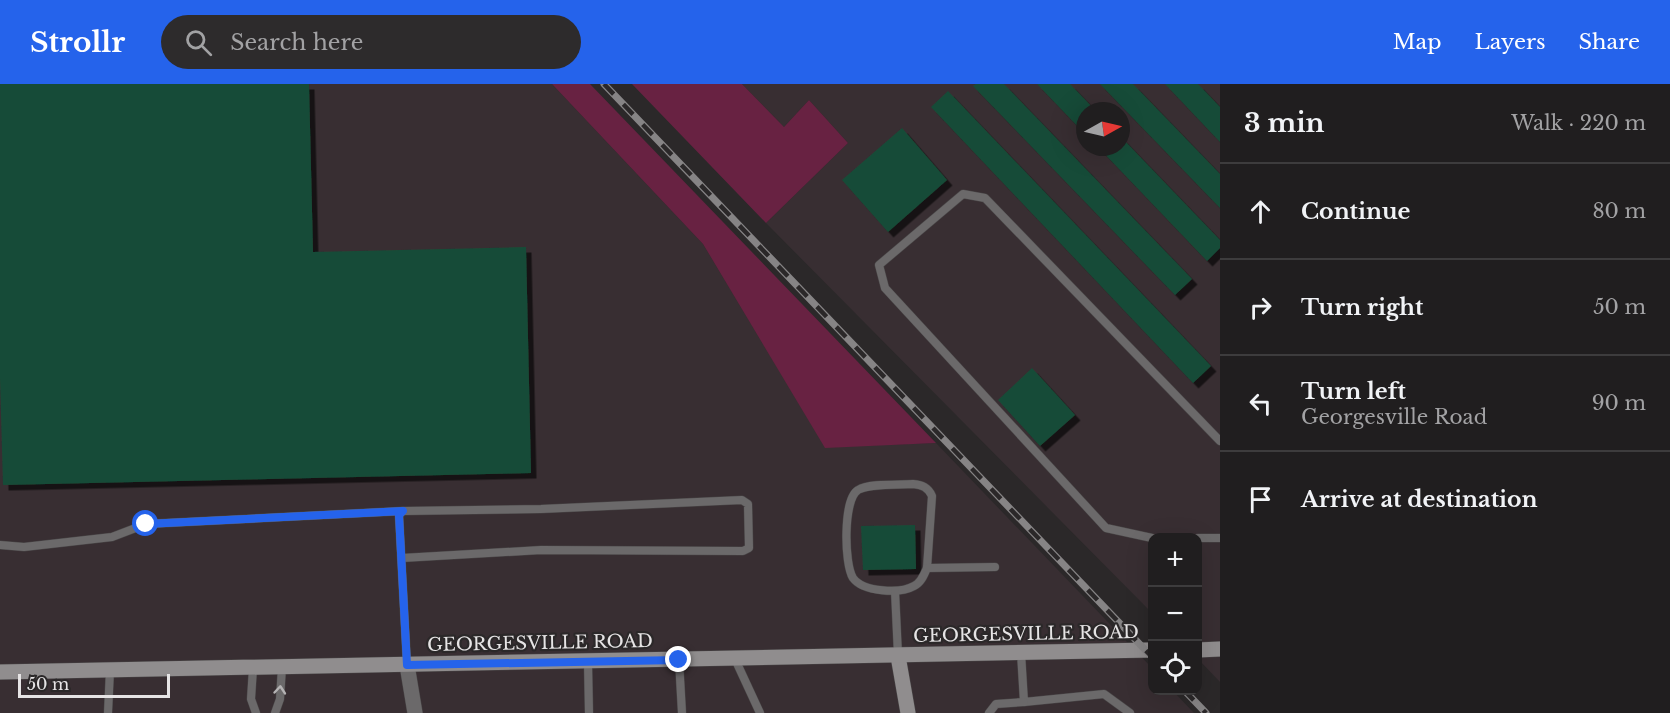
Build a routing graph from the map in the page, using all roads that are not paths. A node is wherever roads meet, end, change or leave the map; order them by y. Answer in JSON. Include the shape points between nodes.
{"nodes":[{"id":1,"x":1220,"y":441,"type":"edge"},
{"id":2,"x":403,"y":511,"type":"junction"},
{"id":3,"x":1148,"y":537,"type":"edge"},
{"id":4,"x":1202,"y":538,"type":"edge"},
{"id":5,"x":1220,"y":538,"type":"edge"},
{"id":6,"x":0,"y":545,"type":"edge"},
{"id":7,"x":402,"y":558,"type":"junction"},
{"id":8,"x":995,"y":567,"type":"dead end"},
{"id":9,"x":927,"y":568,"type":"junction"},
{"id":10,"x":895,"y":591,"type":"junction"},
{"id":11,"x":1220,"y":649,"type":"edge"},
{"id":12,"x":1148,"y":650,"type":"edge"},
{"id":13,"x":1202,"y":650,"type":"edge"},
{"id":14,"x":1021,"y":653,"type":"junction"},
{"id":15,"x":898,"y":656,"type":"junction"},
{"id":16,"x":735,"y":659,"type":"junction"},
{"id":17,"x":679,"y":660,"type":"junction"},
{"id":18,"x":588,"y":662,"type":"junction"},
{"id":19,"x":407,"y":665,"type":"junction"},
{"id":20,"x":282,"y":667,"type":"junction"},
{"id":21,"x":253,"y":668,"type":"junction"},
{"id":22,"x":110,"y":670,"type":"junction"},
{"id":23,"x":0,"y":672,"type":"edge"},
{"id":24,"x":1024,"y":702,"type":"junction"},
{"id":25,"x":108,"y":713,"type":"edge"},
{"id":26,"x":256,"y":713,"type":"edge"},
{"id":27,"x":275,"y":713,"type":"edge"},
{"id":28,"x":415,"y":713,"type":"edge"},
{"id":29,"x":589,"y":713,"type":"edge"},
{"id":30,"x":682,"y":713,"type":"edge"},
{"id":31,"x":760,"y":713,"type":"edge"},
{"id":32,"x":909,"y":713,"type":"edge"},
{"id":33,"x":988,"y":713,"type":"edge"},
{"id":34,"x":1130,"y":713,"type":"edge"}],
"edges":[{"from":1,"to":3,"type":"lane","via":[[985,198],[963,194],[879,265],[885,288],[1106,528]]},
{"from":2,"to":6,"type":"lane","via":[[146,524],[112,537],[24,547]]},
{"from":2,"to":7,"type":"lane","via":[[399,515]]},
{"from":2,"to":7,"type":"lane","via":[[742,500],[748,504],[748,548],[541,550]]},
{"from":4,"to":5,"type":"lane"},
{"from":7,"to":19,"type":"lane"},
{"from":8,"to":9,"type":"lane"},
{"from":9,"to":10,"type":"lane","via":[[915,586]]},
{"from":9,"to":10,"type":"lane","via":[[932,508],[929,490],[913,484],[857,490],[847,511],[848,565],[852,577],[871,589]]},
{"from":10,"to":15,"type":"lane"},
{"from":11,"to":13,"type":"main road"},
{"from":12,"to":14,"type":"main road","name":"GEORGESVILLE ROAD"},
{"from":14,"to":15,"type":"main road","name":"GEORGESVILLE ROAD"},
{"from":14,"to":24,"type":"lane"},
{"from":15,"to":16,"type":"main road","name":"GEORGESVILLE ROAD"},
{"from":15,"to":32,"type":"main road"},
{"from":16,"to":17,"type":"main road","name":"GEORGESVILLE ROAD"},
{"from":16,"to":31,"type":"lane"},
{"from":17,"to":18,"type":"main road","name":"GEORGESVILLE ROAD"},
{"from":17,"to":30,"type":"lane"},
{"from":18,"to":19,"type":"main road","name":"GEORGESVILLE ROAD"},
{"from":18,"to":29,"type":"lane"},
{"from":19,"to":20,"type":"main road","name":"GEORGESVILLE ROAD"},
{"from":19,"to":28,"type":"street"},
{"from":20,"to":21,"type":"main road","name":"GEORGESVILLE ROAD"},
{"from":27,"to":20,"type":"lane","one_way":true},
{"from":21,"to":22,"type":"main road","name":"GEORGESVILLE ROAD"},
{"from":21,"to":26,"type":"lane","via":[[251,699]]},
{"from":22,"to":23,"type":"main road","name":"GEORGESVILLE ROAD"},
{"from":22,"to":25,"type":"lane"},
{"from":24,"to":33,"type":"lane","via":[[996,704]]},
{"from":24,"to":34,"type":"lane","via":[[1104,694]]}]}
